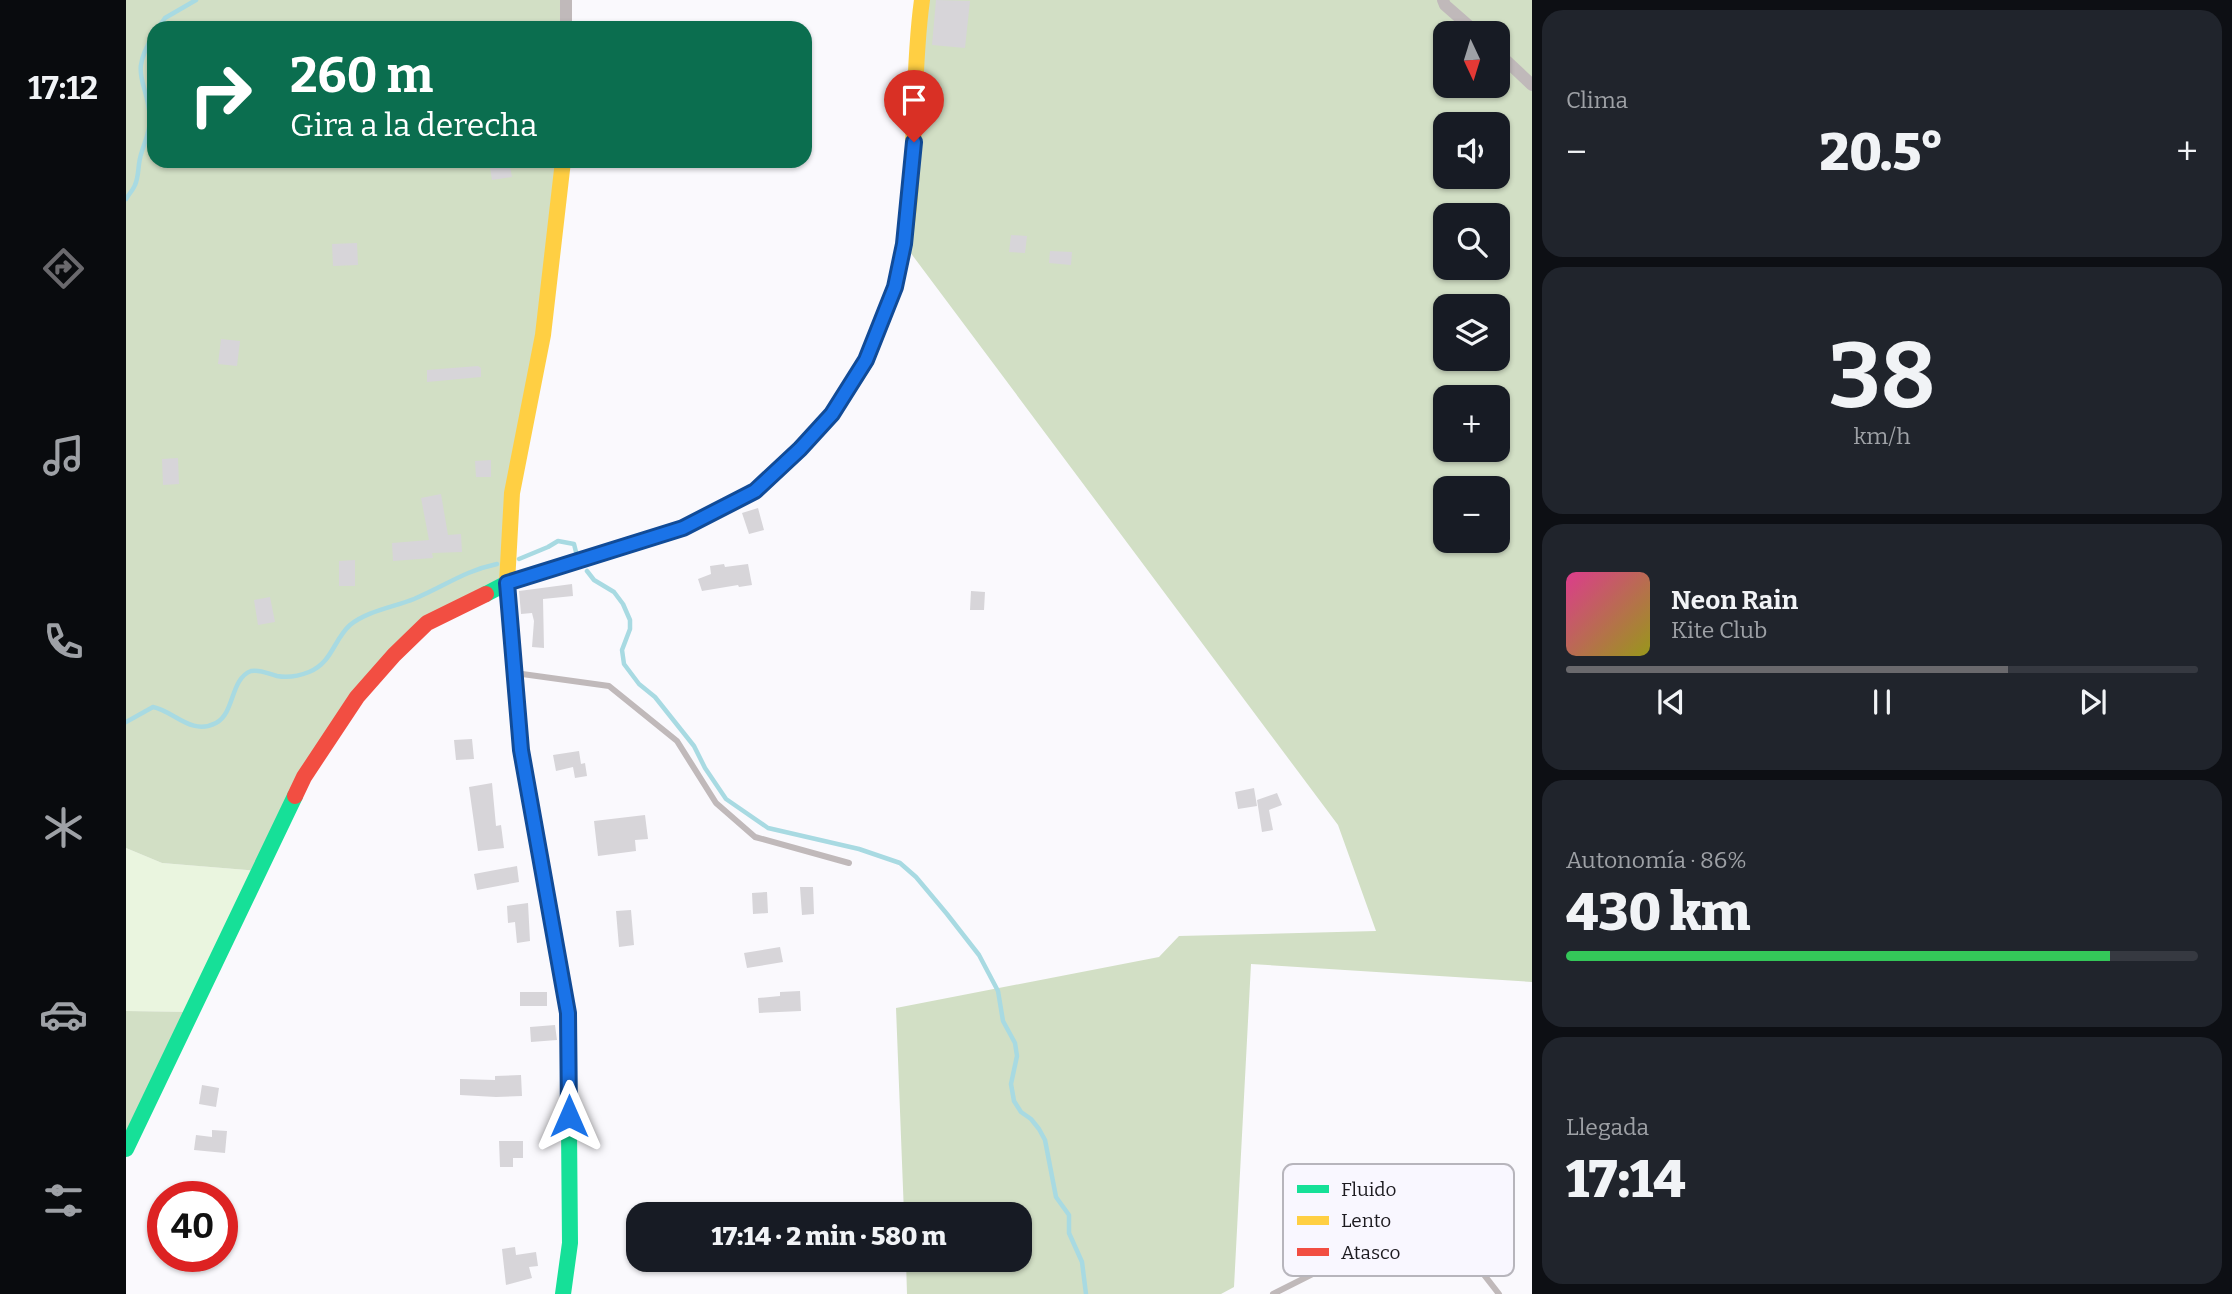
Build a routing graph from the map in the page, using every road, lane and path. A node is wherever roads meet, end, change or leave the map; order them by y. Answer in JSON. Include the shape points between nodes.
{"nodes":[{"id":1,"x":566,"y":0,"type":"edge"},
{"id":2,"x":922,"y":0,"type":"edge"},
{"id":3,"x":1443,"y":0,"type":"edge"},
{"id":4,"x":566,"y":21,"type":"edge"},
{"id":5,"x":1463,"y":21,"type":"edge"},
{"id":6,"x":1510,"y":64,"type":"edge"},
{"id":7,"x":1532,"y":85,"type":"edge"},
{"id":8,"x":562,"y":168,"type":"edge"},
{"id":9,"x":507,"y":583,"type":"junction"},
{"id":10,"x":515,"y":673,"type":"junction"},
{"id":11,"x":849,"y":863,"type":"dead end"},
{"id":12,"x":126,"y":1149,"type":"edge"},
{"id":13,"x":1309,"y":1276,"type":"edge"},
{"id":14,"x":1485,"y":1276,"type":"edge"},
{"id":15,"x":563,"y":1294,"type":"edge"},
{"id":16,"x":1273,"y":1294,"type":"edge"},
{"id":17,"x":1499,"y":1294,"type":"edge"}],
"edges":[{"from":1,"to":4,"type":"street"},
{"from":2,"to":9,"type":"street","via":[[914,142],[895,287],[866,360],[832,414],[755,491],[683,528]]},
{"from":3,"to":5,"type":"street"},
{"from":6,"to":7,"type":"street"},
{"from":8,"to":9,"type":"street","via":[[543,335],[512,493]]},
{"from":9,"to":10,"type":"street"},
{"from":9,"to":12,"type":"street","via":[[428,623],[357,697],[304,778]]},
{"from":10,"to":11,"type":"lane","via":[[609,686],[677,741],[716,803],[755,837]]},
{"from":10,"to":15,"type":"street","via":[[521,750],[568,1013],[570,1243]]},
{"from":13,"to":16,"type":"lane"},
{"from":14,"to":17,"type":"lane"}]}
